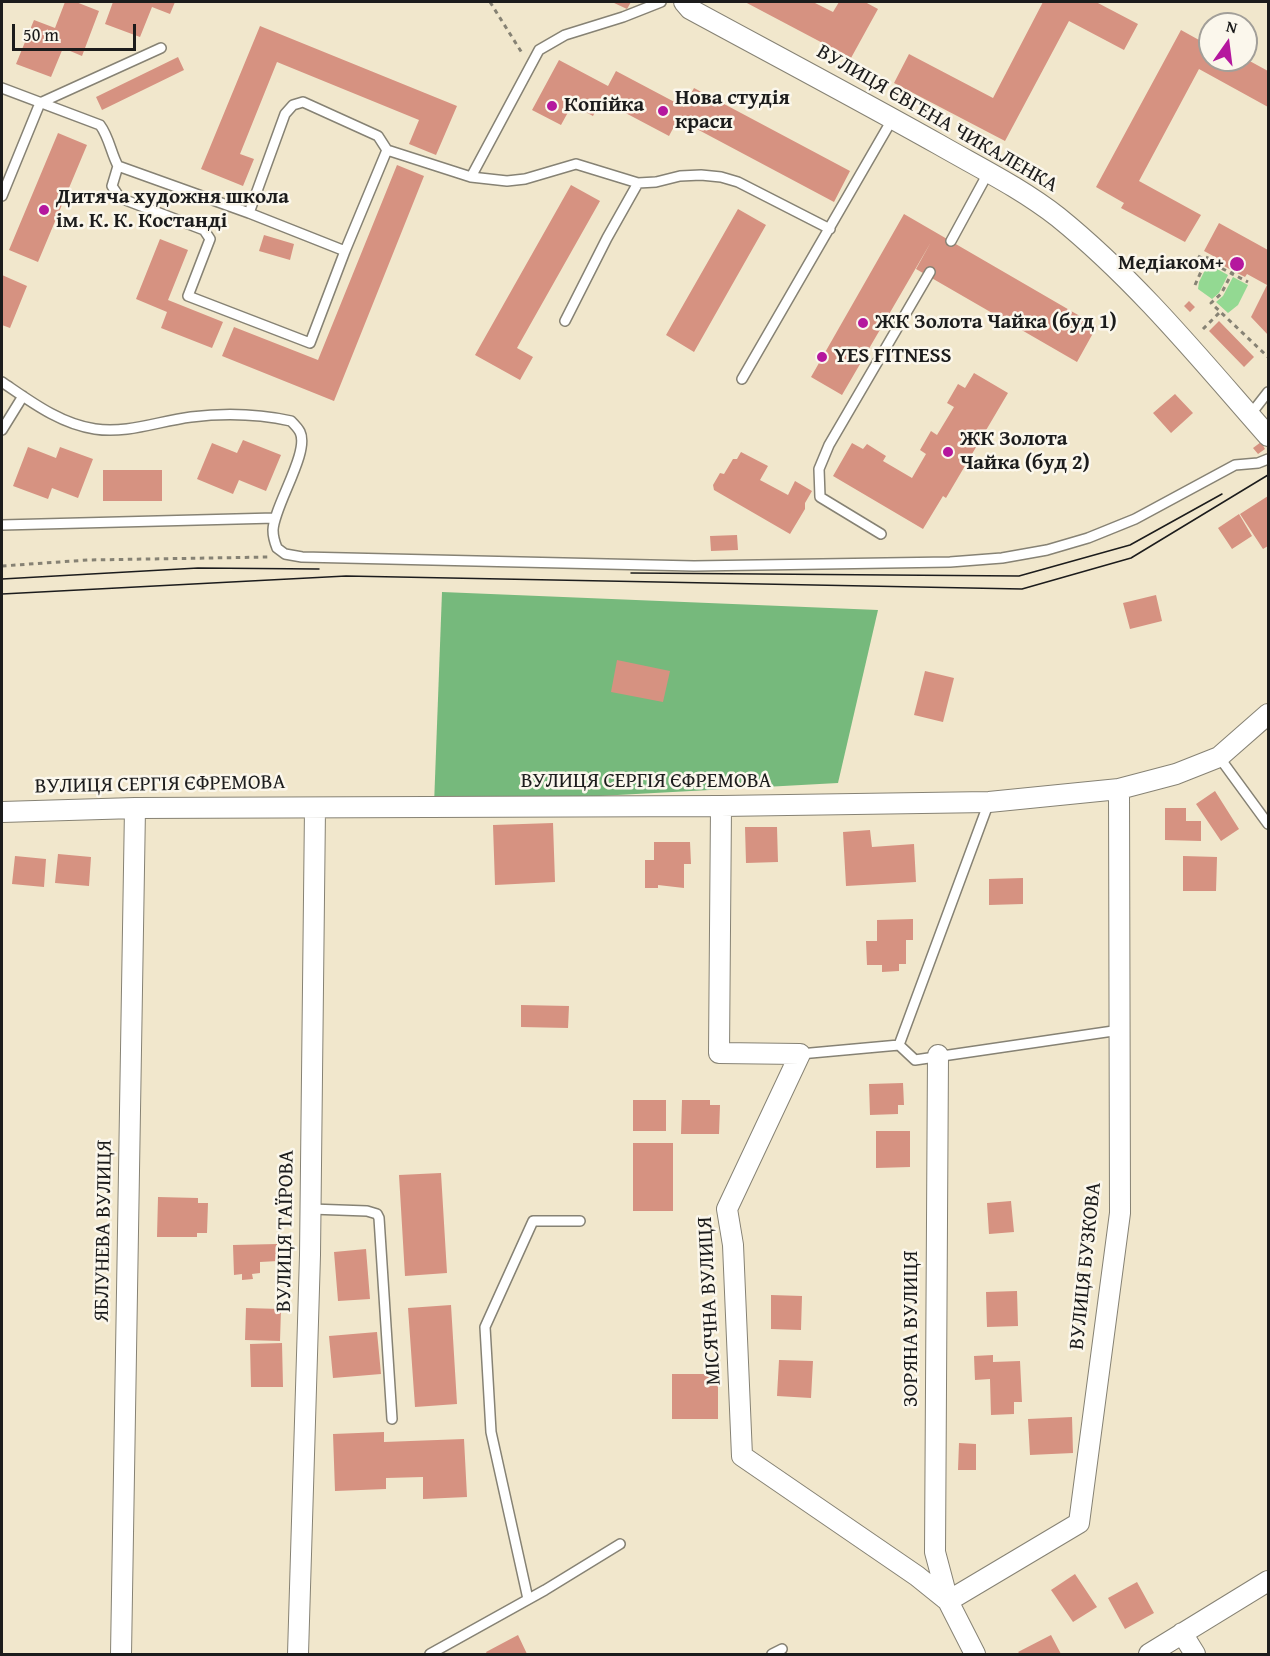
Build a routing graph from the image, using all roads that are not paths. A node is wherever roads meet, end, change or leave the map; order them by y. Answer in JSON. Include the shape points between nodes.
{"nodes":[{"id":1,"x":661,"y":2,"type":"edge"},
{"id":2,"x":684,"y":2,"type":"edge"},
{"id":3,"x":161,"y":48,"type":"dead end"},
{"id":4,"x":2,"y":88,"type":"edge"},
{"id":5,"x":40,"y":103,"type":"junction"},
{"id":6,"x":893,"y":118,"type":"junction"},
{"id":7,"x":387,"y":150,"type":"junction"},
{"id":8,"x":118,"y":166,"type":"junction"},
{"id":9,"x":988,"y":173,"type":"junction"},
{"id":10,"x":471,"y":177,"type":"junction"},
{"id":11,"x":638,"y":183,"type":"junction"},
{"id":12,"x":2,"y":196,"type":"edge"},
{"id":13,"x":249,"y":213,"type":"junction"},
{"id":14,"x":830,"y":229,"type":"junction"},
{"id":15,"x":951,"y":241,"type":"dead end"},
{"id":16,"x":345,"y":251,"type":"junction"},
{"id":17,"x":930,"y":272,"type":"dead end"},
{"id":18,"x":565,"y":321,"type":"dead end"},
{"id":19,"x":742,"y":379,"type":"dead end"},
{"id":20,"x":2,"y":382,"type":"edge"},
{"id":21,"x":1269,"y":393,"type":"edge"},
{"id":22,"x":22,"y":396,"type":"junction"},
{"id":23,"x":1260,"y":410,"type":"edge"},
{"id":24,"x":2,"y":430,"type":"edge"},
{"id":25,"x":1268,"y":436,"type":"edge"},
{"id":26,"x":1269,"y":459,"type":"edge"},
{"id":27,"x":276,"y":518,"type":"junction"},
{"id":28,"x":2,"y":525,"type":"edge"},
{"id":29,"x":881,"y":534,"type":"dead end"},
{"id":30,"x":1269,"y":714,"type":"edge"},
{"id":31,"x":1219,"y":757,"type":"junction"},
{"id":32,"x":1119,"y":789,"type":"junction"},
{"id":33,"x":989,"y":802,"type":"junction"},
{"id":34,"x":721,"y":806,"type":"junction"},
{"id":35,"x":135,"y":808,"type":"junction"},
{"id":36,"x":315,"y":808,"type":"junction"},
{"id":37,"x":2,"y":812,"type":"edge"},
{"id":38,"x":1269,"y":824,"type":"edge"},
{"id":39,"x":1120,"y":1030,"type":"junction"},
{"id":40,"x":899,"y":1045,"type":"junction"},
{"id":41,"x":800,"y":1054,"type":"junction"},
{"id":42,"x":938,"y":1055,"type":"junction"},
{"id":43,"x":311,"y":1209,"type":"junction"},
{"id":44,"x":580,"y":1221,"type":"dead end"},
{"id":45,"x":392,"y":1419,"type":"dead end"},
{"id":46,"x":620,"y":1544,"type":"dead end"},
{"id":47,"x":1269,"y":1581,"type":"edge"},
{"id":48,"x":528,"y":1599,"type":"junction"},
{"id":49,"x":948,"y":1601,"type":"junction"},
{"id":50,"x":1182,"y":1633,"type":"junction"},
{"id":51,"x":782,"y":1649,"type":"dead end"},
{"id":52,"x":121,"y":1654,"type":"edge"},
{"id":53,"x":298,"y":1654,"type":"edge"},
{"id":54,"x":430,"y":1654,"type":"edge"},
{"id":55,"x":772,"y":1654,"type":"edge"},
{"id":56,"x":975,"y":1654,"type":"edge"},
{"id":57,"x":1149,"y":1654,"type":"edge"},
{"id":58,"x":1195,"y":1654,"type":"edge"}],
"edges":[{"from":1,"to":10,"type":"lane","via":[[565,35],[540,50]]},
{"from":2,"to":6,"type":"street","name":"ВУЛИЦЯ ЄВГЕНА ЧИКАЛЕНКА","via":[[690,9]]},
{"from":3,"to":5,"type":"lane"},
{"from":4,"to":5,"type":"lane"},
{"from":5,"to":8,"type":"lane","via":[[100,125]]},
{"from":5,"to":12,"type":"lane"},
{"from":6,"to":9,"type":"street","name":"ВУЛИЦЯ ЄВГЕНА ЧИКАЛЕНКА"},
{"from":6,"to":14,"type":"lane"},
{"from":7,"to":10,"type":"lane"},
{"from":7,"to":13,"type":"lane","via":[[378,136],[303,102],[293,105],[285,114]]},
{"from":7,"to":16,"type":"lane"},
{"from":8,"to":13,"type":"lane"},
{"from":8,"to":16,"type":"lane","via":[[112,186],[120,198],[204,230],[210,239],[188,296],[310,343]]},
{"from":9,"to":15,"type":"lane"},
{"from":9,"to":23,"type":"street","name":"ВУЛИЦЯ ЄВГЕНА ЧИКАЛЕНКА","via":[[1024,193],[1098,250]]},
{"from":10,"to":11,"type":"lane","via":[[525,179],[576,164]]},
{"from":11,"to":14,"type":"lane","via":[[680,176],[722,177]]},
{"from":11,"to":18,"type":"lane"},
{"from":13,"to":16,"type":"lane"},
{"from":14,"to":19,"type":"lane"},
{"from":17,"to":29,"type":"lane","via":[[829,445],[819,469],[820,497]]},
{"from":20,"to":22,"type":"lane"},
{"from":21,"to":23,"type":"lane"},
{"from":22,"to":24,"type":"lane"},
{"from":22,"to":27,"type":"lane","via":[[56,417],[113,431],[191,417],[245,415],[291,421],[301,433],[301,447]]},
{"from":23,"to":25,"type":"street","name":"ВУЛИЦЯ ЄВГЕНА ЧИКАЛЕНКА"},
{"from":26,"to":27,"type":"lane","via":[[1235,465],[1135,519],[1088,538],[1002,558],[950,562],[694,566],[302,557],[277,548],[273,532]]},
{"from":27,"to":28,"type":"lane"},
{"from":30,"to":31,"type":"street","name":"ВУЛИЦЯ СЕРГІЯ ЄФРЕМОВА"},
{"from":31,"to":32,"type":"street","name":"ВУЛИЦЯ СЕРГІЯ ЄФРЕМОВА","via":[[1176,774]]},
{"from":31,"to":38,"type":"lane"},
{"from":32,"to":33,"type":"street","name":"ВУЛИЦЯ СЕРГІЯ ЄФРЕМОВА"},
{"from":32,"to":39,"type":"street","name":"ВУЛИЦЯ БУЗКОВА"},
{"from":33,"to":34,"type":"street","name":"ВУЛИЦЯ СЕРГІЯ ЄФРЕМОВА"},
{"from":33,"to":40,"type":"lane"},
{"from":34,"to":36,"type":"street","name":"ВУЛИЦЯ СЕРГІЯ ЄФРЕМОВА"},
{"from":34,"to":41,"type":"street","via":[[719,1053]]},
{"from":35,"to":36,"type":"street","name":"ВУЛИЦЯ СЕРГІЯ ЄФРЕМОВА"},
{"from":35,"to":37,"type":"street","name":"ВУЛИЦЯ СЕРГІЯ ЄФРЕМОВА"},
{"from":35,"to":52,"type":"street","name":"ЯБЛУНЕВА ВУЛИЦЯ"},
{"from":36,"to":43,"type":"street","name":"ВУЛИЦЯ ТАЇРОВА"},
{"from":39,"to":42,"type":"lane"},
{"from":39,"to":49,"type":"street","name":"ВУЛИЦЯ БУЗКОВА","via":[[1120,1213],[1079,1522]]},
{"from":40,"to":41,"type":"lane"},
{"from":40,"to":42,"type":"lane","via":[[915,1060]]},
{"from":41,"to":49,"type":"street","name":"МІСЯЧНА ВУЛИЦЯ","via":[[726,1209],[733,1245],[742,1456]]},
{"from":42,"to":49,"type":"street","name":"ЗОРЯНА ВУЛИЦЯ","via":[[934,1552]]},
{"from":43,"to":45,"type":"lane","via":[[367,1211],[379,1218]]},
{"from":43,"to":53,"type":"street","name":"ВУЛИЦЯ ТАЇРОВА"},
{"from":44,"to":48,"type":"lane","via":[[533,1221],[485,1327],[491,1432]]},
{"from":46,"to":48,"type":"lane"},
{"from":47,"to":50,"type":"street"},
{"from":48,"to":54,"type":"lane"},
{"from":49,"to":56,"type":"street"},
{"from":50,"to":57,"type":"street"},
{"from":50,"to":58,"type":"street"},
{"from":51,"to":55,"type":"lane"}]}
